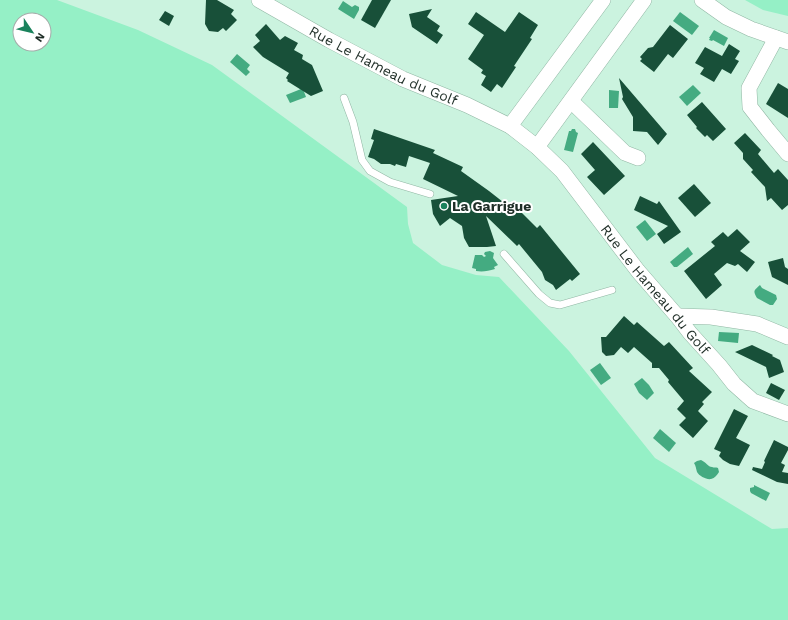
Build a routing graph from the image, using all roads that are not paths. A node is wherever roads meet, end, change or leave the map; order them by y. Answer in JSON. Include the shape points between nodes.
{"nodes":[{"id":1,"x":259,"y":0,"type":"edge"},
{"id":2,"x":603,"y":0,"type":"edge"},
{"id":3,"x":644,"y":0,"type":"edge"},
{"id":4,"x":702,"y":0,"type":"edge"},
{"id":5,"x":782,"y":40,"type":"edge"},
{"id":6,"x":344,"y":98,"type":"dead end"},
{"id":7,"x":571,"y":101,"type":"junction"},
{"id":8,"x":510,"y":126,"type":"junction"},
{"id":9,"x":537,"y":147,"type":"junction"},
{"id":10,"x":788,"y":154,"type":"edge"},
{"id":11,"x":638,"y":158,"type":"dead end"},
{"id":12,"x":430,"y":194,"type":"dead end"},
{"id":13,"x":504,"y":254,"type":"dead end"},
{"id":14,"x":612,"y":290,"type":"dead end"},
{"id":15,"x":677,"y":316,"type":"junction"},
{"id":16,"x":788,"y":336,"type":"edge"},
{"id":17,"x":788,"y":414,"type":"edge"}],
"edges":[{"from":1,"to":8,"type":"street","name":"Rue Le Hameau du Golf","via":[[403,79]]},
{"from":2,"to":8,"type":"street"},
{"from":3,"to":7,"type":"street"},
{"from":4,"to":5,"type":"street","via":[[726,17]]},
{"from":5,"to":10,"type":"street","via":[[749,88],[750,107]]},
{"from":6,"to":12,"type":"lane","via":[[362,160],[370,171],[390,182]]},
{"from":7,"to":9,"type":"street"},
{"from":7,"to":11,"type":"street","via":[[624,153]]},
{"from":8,"to":9,"type":"street","name":"Rue Le Hameau du Golf"},
{"from":9,"to":15,"type":"street","name":"Rue Le Hameau du Golf","via":[[562,171],[638,271]]},
{"from":13,"to":14,"type":"lane","via":[[550,303],[560,305]]},
{"from":15,"to":16,"type":"street","via":[[711,317],[757,324]]},
{"from":15,"to":17,"type":"street","name":"Rue Le Hameau du Golf","via":[[734,384],[753,401]]}]}
